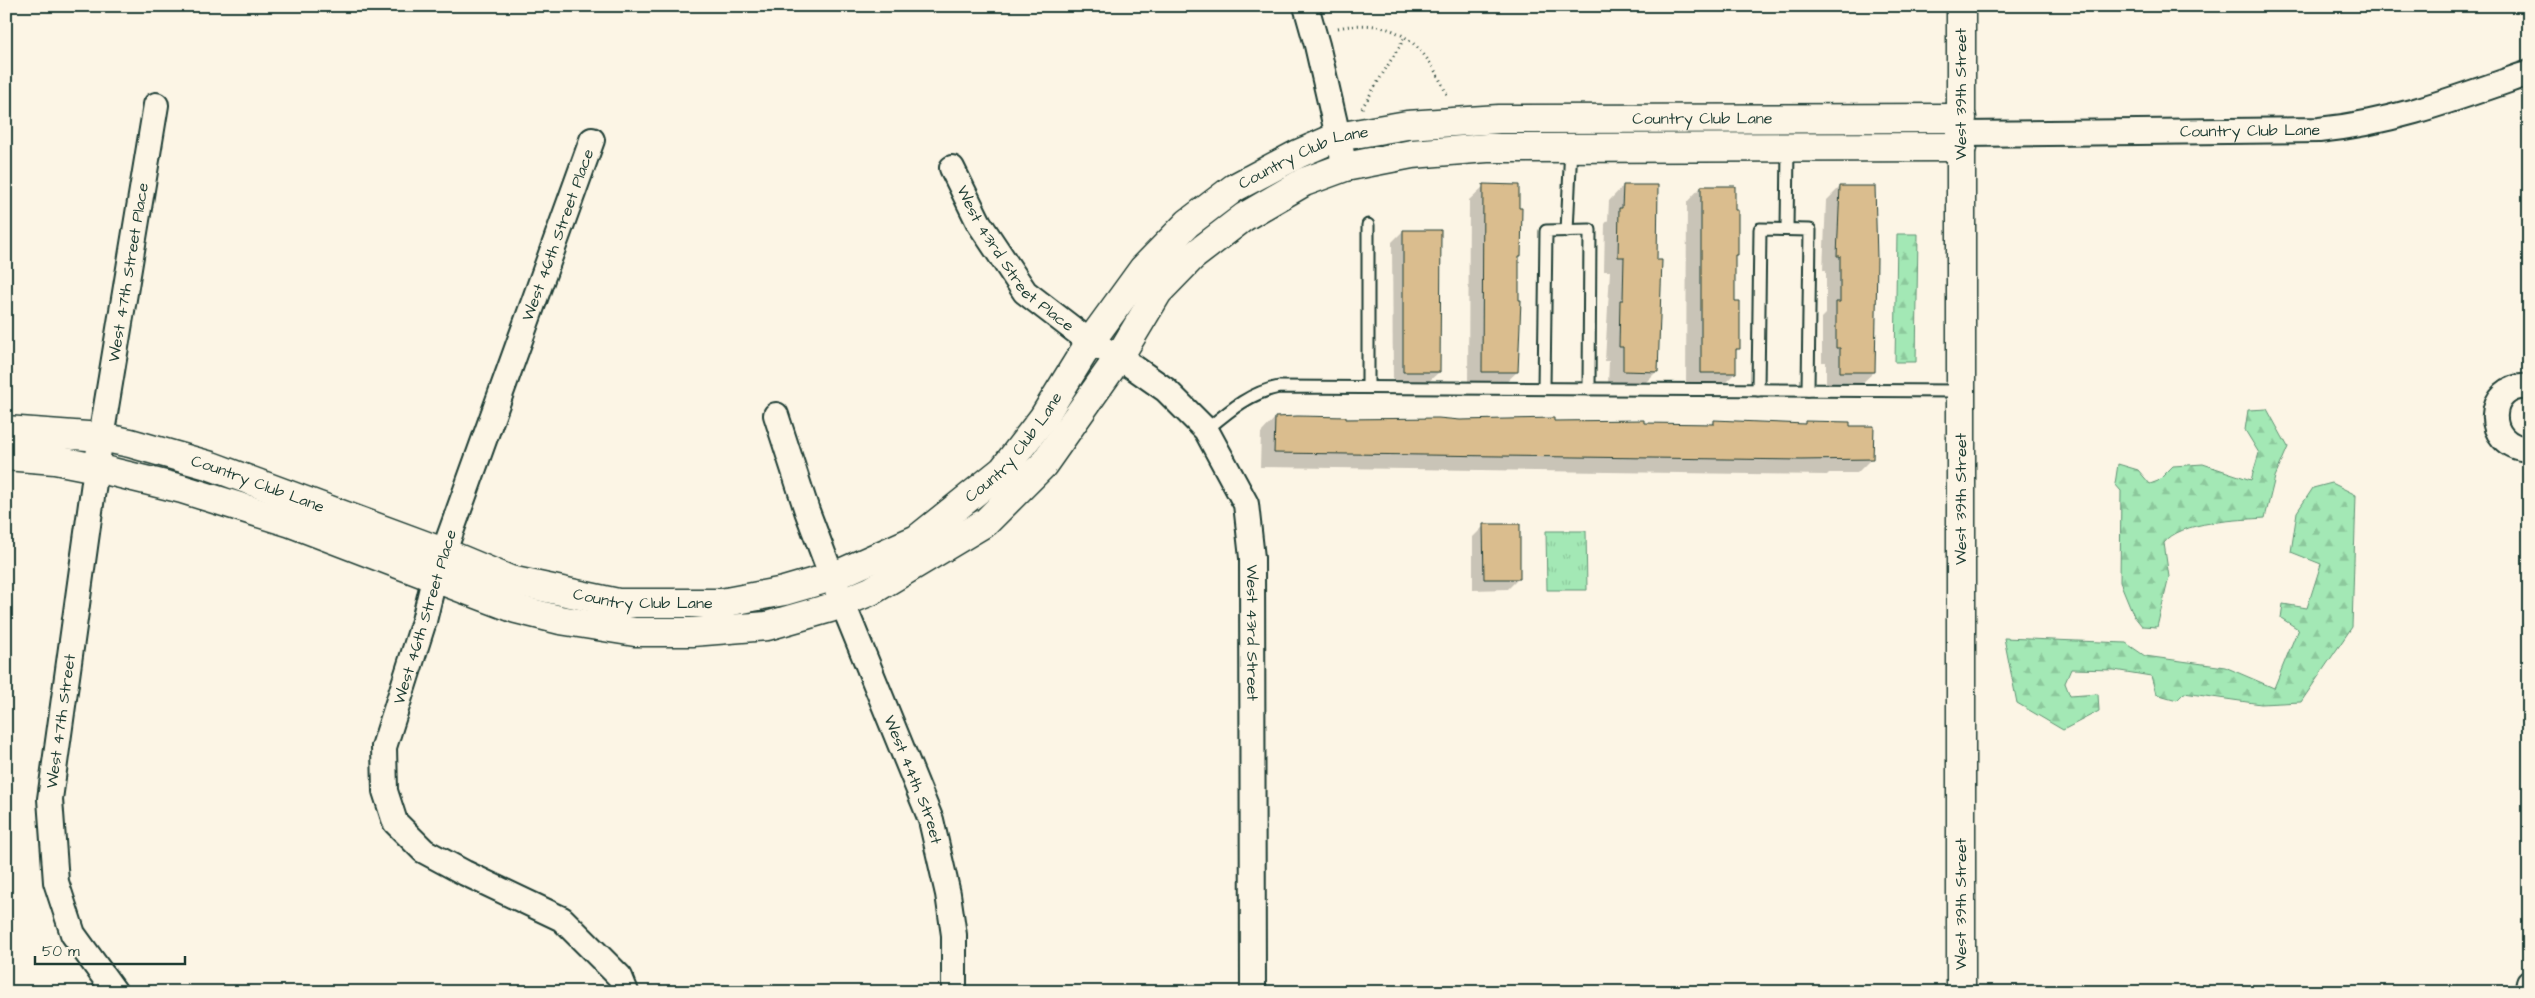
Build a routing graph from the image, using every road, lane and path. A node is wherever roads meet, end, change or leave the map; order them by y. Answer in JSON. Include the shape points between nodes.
{"nodes":[{"id":1,"x":1306,"y":6,"type":"edge"},
{"id":2,"x":1961,"y":6,"type":"edge"},
{"id":3,"x":1338,"y":28,"type":"dead end"},
{"id":4,"x":1405,"y":36,"type":"junction"},
{"id":5,"x":2528,"y":74,"type":"edge"},
{"id":6,"x":1447,"y":95,"type":"dead end"},
{"id":7,"x":156,"y":106,"type":"dead end"},
{"id":8,"x":1362,"y":109,"type":"dead end"},
{"id":9,"x":1570,"y":133,"type":"junction"},
{"id":10,"x":1962,"y":133,"type":"junction"},
{"id":11,"x":1337,"y":137,"type":"junction"},
{"id":12,"x":592,"y":140,"type":"dead end"},
{"id":13,"x":1788,"y":148,"type":"junction"},
{"id":14,"x":1344,"y":167,"type":"junction"},
{"id":15,"x":952,"y":168,"type":"dead end"},
{"id":16,"x":1368,"y":225,"type":"dead end"},
{"id":17,"x":1787,"y":229,"type":"junction"},
{"id":18,"x":1567,"y":231,"type":"junction"},
{"id":19,"x":1090,"y":342,"type":"junction"},
{"id":20,"x":1119,"y":357,"type":"junction"},
{"id":21,"x":2529,"y":386,"type":"edge"},
{"id":22,"x":1368,"y":388,"type":"junction"},
{"id":23,"x":1544,"y":388,"type":"junction"},
{"id":24,"x":1589,"y":388,"type":"junction"},
{"id":25,"x":1758,"y":390,"type":"junction"},
{"id":26,"x":1808,"y":390,"type":"junction"},
{"id":27,"x":1961,"y":390,"type":"junction"},
{"id":28,"x":776,"y":415,"type":"dead end"},
{"id":29,"x":6,"y":430,"type":"edge"},
{"id":30,"x":1206,"y":430,"type":"junction"},
{"id":31,"x":101,"y":437,"type":"junction"},
{"id":32,"x":2529,"y":448,"type":"edge"},
{"id":33,"x":6,"y":456,"type":"edge"},
{"id":34,"x":96,"y":468,"type":"junction"},
{"id":35,"x":443,"y":552,"type":"junction"},
{"id":36,"x":832,"y":577,"type":"junction"},
{"id":37,"x":434,"y":579,"type":"junction"},
{"id":38,"x":843,"y":603,"type":"junction"},
{"id":39,"x":2529,"y":983,"type":"edge"},
{"id":40,"x":115,"y":992,"type":"edge"},
{"id":41,"x":626,"y":992,"type":"edge"},
{"id":42,"x":954,"y":992,"type":"edge"},
{"id":43,"x":1253,"y":992,"type":"edge"},
{"id":44,"x":1961,"y":992,"type":"edge"},
{"id":45,"x":2527,"y":992,"type":"edge"}],
"edges":[{"from":1,"to":11,"type":"street"},
{"from":2,"to":10,"type":"street","name":"West 39th Street"},
{"from":3,"to":4,"type":"path","via":[[1381,26]]},
{"from":4,"to":6,"type":"path","via":[[1422,49]]},
{"from":4,"to":8,"type":"path"},
{"from":5,"to":10,"type":"street","name":"Country Club Lane","via":[[2398,116],[2319,130]]},
{"from":7,"to":31,"type":"street","name":"West 47th Street Place"},
{"from":9,"to":10,"type":"street","name":"Country Club Lane"},
{"from":9,"to":11,"type":"street","name":"Country Club Lane","via":[[1499,119],[1407,125]]},
{"from":9,"to":13,"type":"street","name":"Country Club Lane"},
{"from":9,"to":14,"type":"street","name":"Country Club Lane","via":[[1487,148],[1412,154]]},
{"from":9,"to":18,"type":"lane"},
{"from":10,"to":13,"type":"street","name":"Country Club Lane"},
{"from":10,"to":27,"type":"street","name":"West 39th Street"},
{"from":11,"to":14,"type":"street"},
{"from":11,"to":19,"type":"street","name":"Country Club Lane","via":[[1234,188],[1188,223],[1143,269]]},
{"from":12,"to":35,"type":"street","name":"West 46th Street Place"},
{"from":13,"to":17,"type":"lane"},
{"from":14,"to":20,"type":"street","name":"Country Club Lane","via":[[1304,182],[1244,217],[1192,258],[1158,292]]},
{"from":15,"to":19,"type":"street","name":"West 43rd Street Place","via":[[984,230],[1026,292]]},
{"from":16,"to":22,"type":"lane"},
{"from":17,"to":25,"type":"lane","via":[[1760,229]]},
{"from":17,"to":26,"type":"lane","via":[[1810,230]]},
{"from":18,"to":23,"type":"lane","via":[[1546,231]]},
{"from":18,"to":24,"type":"lane","via":[[1590,230]]},
{"from":19,"to":20,"type":"street","name":"West 43rd Street"},
{"from":19,"to":36,"type":"street","name":"Country Club Lane","via":[[1043,418],[1002,470],[917,539]]},
{"from":20,"to":30,"type":"street","name":"West 43rd Street","via":[[1166,390]]},
{"from":20,"to":38,"type":"street","name":"Country Club Lane","via":[[1043,464],[986,522],[871,591]]},
{"from":21,"to":32,"type":"street","via":[[2507,392],[2500,399],[2494,417],[2501,437],[2510,444]]},
{"from":22,"to":23,"type":"lane"},
{"from":22,"to":30,"type":"lane","via":[[1279,387],[1261,390]]},
{"from":23,"to":24,"type":"lane"},
{"from":24,"to":25,"type":"lane"},
{"from":25,"to":26,"type":"lane"},
{"from":26,"to":27,"type":"lane"},
{"from":27,"to":44,"type":"street","name":"West 39th Street"},
{"from":28,"to":36,"type":"street","name":"West 44th Street"},
{"from":29,"to":31,"type":"street","name":"Country Club Lane"},
{"from":30,"to":43,"type":"street","name":"West 43rd Street","via":[[1246,504],[1252,558]]},
{"from":31,"to":34,"type":"street","name":"West 47th Street"},
{"from":31,"to":35,"type":"street","name":"Country Club Lane","via":[[211,466]]},
{"from":33,"to":34,"type":"street","name":"Country Club Lane","via":[[55,460]]},
{"from":34,"to":37,"type":"street","name":"Country Club Lane","via":[[182,489],[291,523]]},
{"from":34,"to":40,"type":"street","name":"West 47th Street","via":[[50,800],[56,882],[73,934]]},
{"from":35,"to":36,"type":"street","name":"Country Club Lane","via":[[510,580],[618,603],[721,603],[784,591]]},
{"from":35,"to":37,"type":"street","name":"West 46th Street Place"},
{"from":36,"to":38,"type":"street","name":"West 44th Street"},
{"from":37,"to":38,"type":"street","name":"Country Club Lane","via":[[516,609],[635,632],[692,632],[767,626]]},
{"from":37,"to":41,"type":"street","name":"West 46th Street Place","via":[[384,747],[385,791],[395,822],[424,851],[465,874],[562,919],[620,977]]},
{"from":38,"to":42,"type":"street","name":"West 44th Street","via":[[931,820],[954,934]]},
{"from":39,"to":45,"type":"street"}]}
